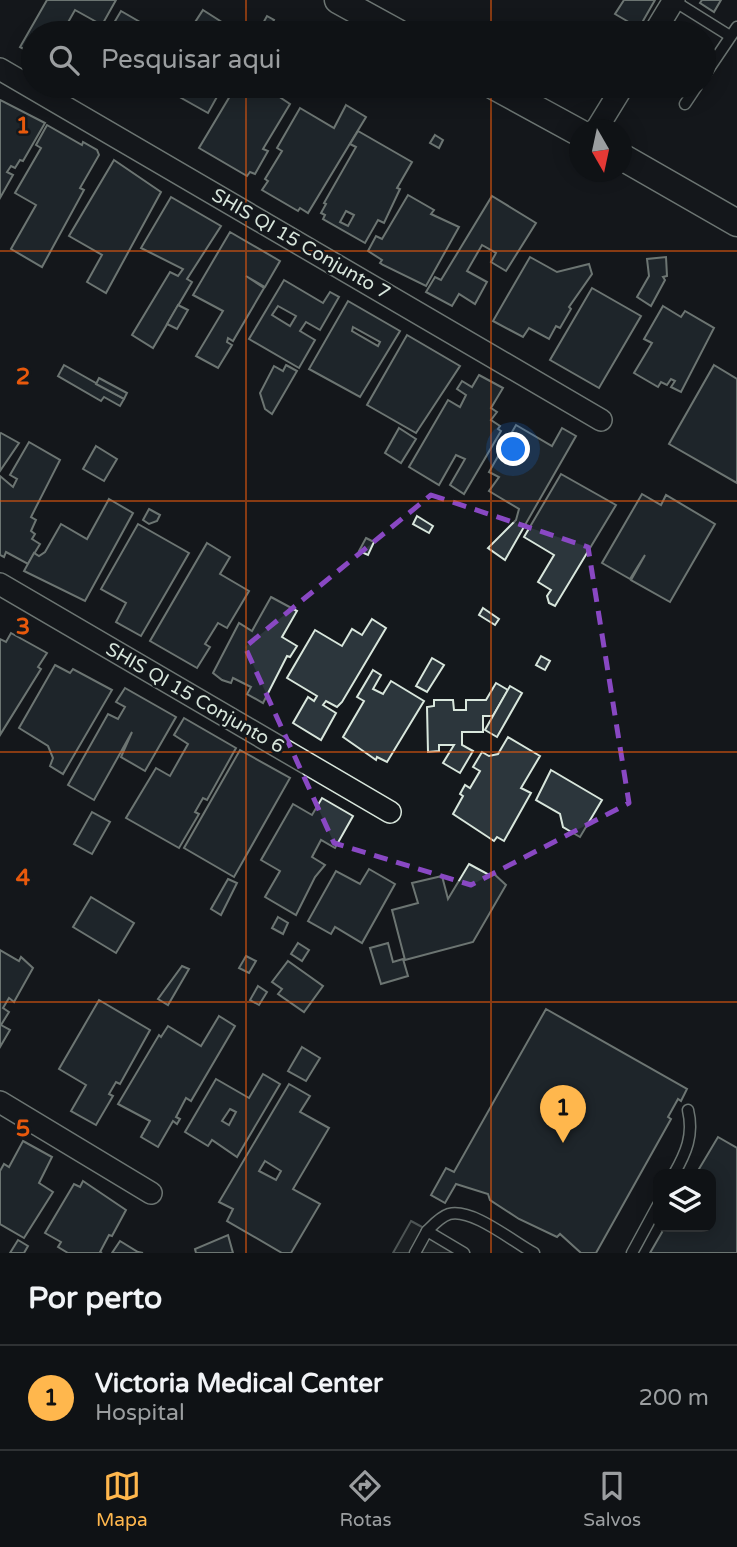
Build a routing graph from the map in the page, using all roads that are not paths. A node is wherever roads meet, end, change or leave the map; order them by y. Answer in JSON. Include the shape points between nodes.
{"nodes":[{"id":1,"x":338,"y":0,"type":"edge"},
{"id":2,"x":674,"y":0,"type":"edge"},
{"id":3,"x":376,"y":21,"type":"edge"},
{"id":4,"x":661,"y":21,"type":"edge"},
{"id":5,"x":713,"y":21,"type":"edge"},
{"id":6,"x":716,"y":22,"type":"edge"},
{"id":7,"x":734,"y":32,"type":"edge"},
{"id":8,"x":716,"y":58,"type":"edge"},
{"id":9,"x":0,"y":69,"type":"edge"},
{"id":10,"x":21,"y":81,"type":"edge"},
{"id":11,"x":50,"y":98,"type":"edge"},
{"id":12,"x":516,"y":98,"type":"edge"},
{"id":13,"x":616,"y":98,"type":"edge"},
{"id":14,"x":689,"y":98,"type":"edge"},
{"id":15,"x":685,"y":104,"type":"dead end"},
{"id":16,"x":603,"y":119,"type":"edge"},
{"id":17,"x":569,"y":127,"type":"edge"},
{"id":18,"x":632,"y":163,"type":"edge"},
{"id":19,"x":737,"y":223,"type":"edge"},
{"id":20,"x":601,"y":420,"type":"dead end"},
{"id":21,"x":0,"y":584,"type":"edge"},
{"id":22,"x":390,"y":812,"type":"dead end"},
{"id":23,"x":0,"y":1102,"type":"edge"},
{"id":24,"x":688,"y":1111,"type":"dead end"},
{"id":25,"x":676,"y":1169,"type":"edge"},
{"id":26,"x":151,"y":1193,"type":"dead end"},
{"id":27,"x":653,"y":1214,"type":"edge"},
{"id":28,"x":427,"y":1231,"type":"junction"},
{"id":29,"x":415,"y":1253,"type":"edge"},
{"id":30,"x":464,"y":1253,"type":"edge"},
{"id":31,"x":534,"y":1253,"type":"edge"},
{"id":32,"x":632,"y":1253,"type":"edge"}],
"edges":[{"from":1,"to":3,"type":"street"},
{"from":2,"to":4,"type":"street"},
{"from":2,"to":5,"type":"lane"},
{"from":6,"to":7,"type":"lane"},
{"from":7,"to":8,"type":"lane"},
{"from":9,"to":10,"type":"street","name":"SHIS QI 15 Conjunto 7"},
{"from":11,"to":20,"type":"street","name":"SHIS QI 15 Conjunto 7"},
{"from":12,"to":17,"type":"street"},
{"from":13,"to":16,"type":"street"},
{"from":14,"to":15,"type":"lane"},
{"from":18,"to":19,"type":"street"},
{"from":21,"to":22,"type":"street","name":"SHIS QI 15 Conjunto 6"},
{"from":23,"to":26,"type":"street"},
{"from":24,"to":25,"type":"lane","via":[[690,1141]]},
{"from":27,"to":32,"type":"lane"},
{"from":28,"to":29,"type":"lane"},
{"from":28,"to":30,"type":"lane"},
{"from":28,"to":31,"type":"lane","via":[[454,1213],[474,1218]]}]}
